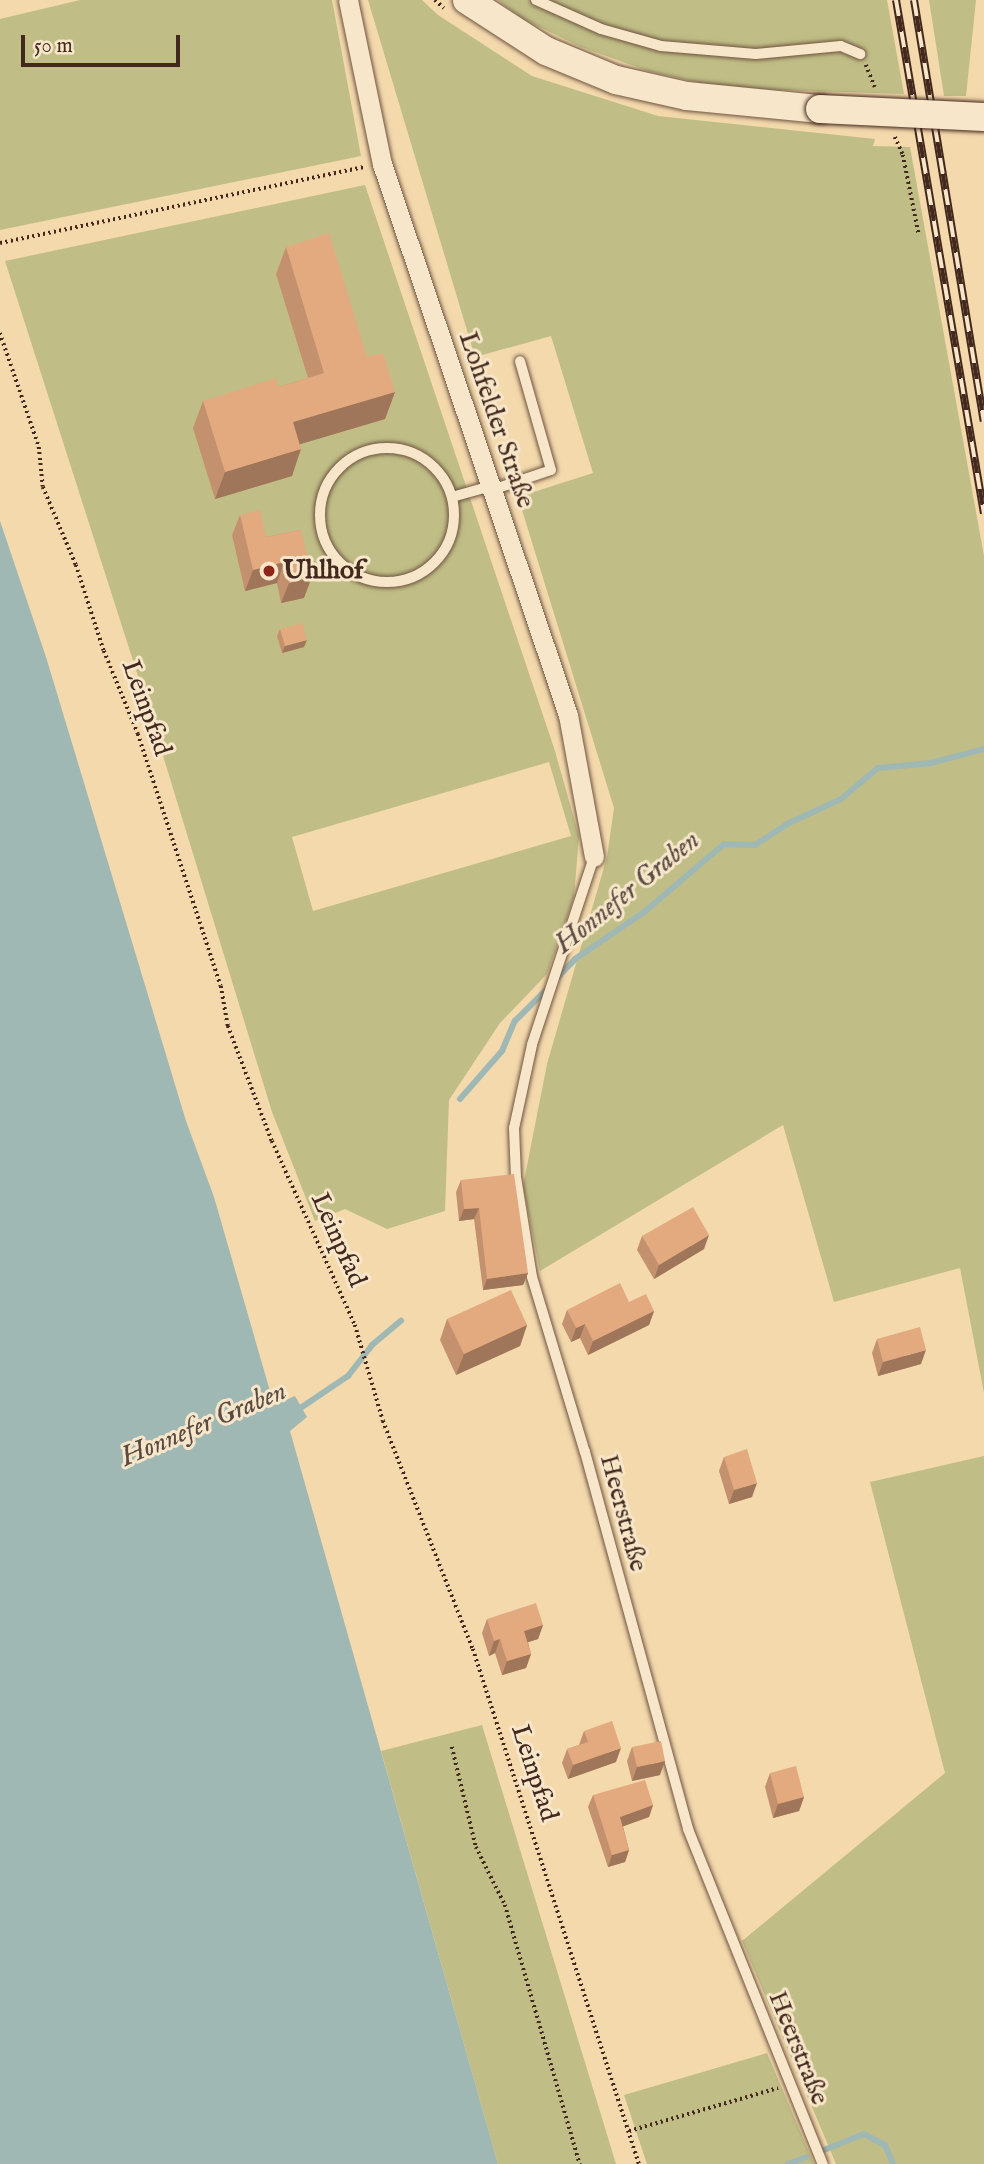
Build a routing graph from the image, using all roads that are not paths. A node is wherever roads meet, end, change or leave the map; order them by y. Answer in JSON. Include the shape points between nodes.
{"nodes":[{"id":1,"x":348,"y":0,"type":"edge"},
{"id":2,"x":467,"y":0,"type":"edge"},
{"id":3,"x":536,"y":0,"type":"edge"},
{"id":4,"x":860,"y":54,"type":"dead end"},
{"id":5,"x":984,"y":117,"type":"edge"},
{"id":6,"x":520,"y":361,"type":"dead end"},
{"id":7,"x":492,"y":489,"type":"junction"},
{"id":8,"x":452,"y":497,"type":"junction"},
{"id":9,"x":594,"y":857,"type":"joint"},
{"id":10,"x":823,"y":2164,"type":"edge"}],
"edges":[{"from":1,"to":7,"type":"street","name":"Lohfelder Straße","via":[[382,164]]},
{"from":2,"to":5,"type":"street","bridge":true,"via":[[546,51],[616,79],[666,92],[741,103]]},
{"from":3,"to":4,"type":"lane","via":[[601,29],[661,46],[746,54],[841,46]]},
{"from":6,"to":7,"type":"lane","via":[[551,470]]},
{"from":7,"to":8,"type":"lane"},
{"from":7,"to":9,"type":"street","name":"Lohfelder Straße","via":[[568,715]]},
{"from":8,"to":8,"type":"lane","via":[[443,476],[427,460],[406,449],[383,447],[351,458],[327,482],[320,503],[320,526],[327,548],[341,565],[359,577],[402,581],[439,558],[450,540],[455,519]]},
{"from":9,"to":10,"type":"lane","name":"Heerstraße","via":[[532,1045],[514,1128],[516,1177],[532,1278],[585,1452],[688,1829]]}]}
